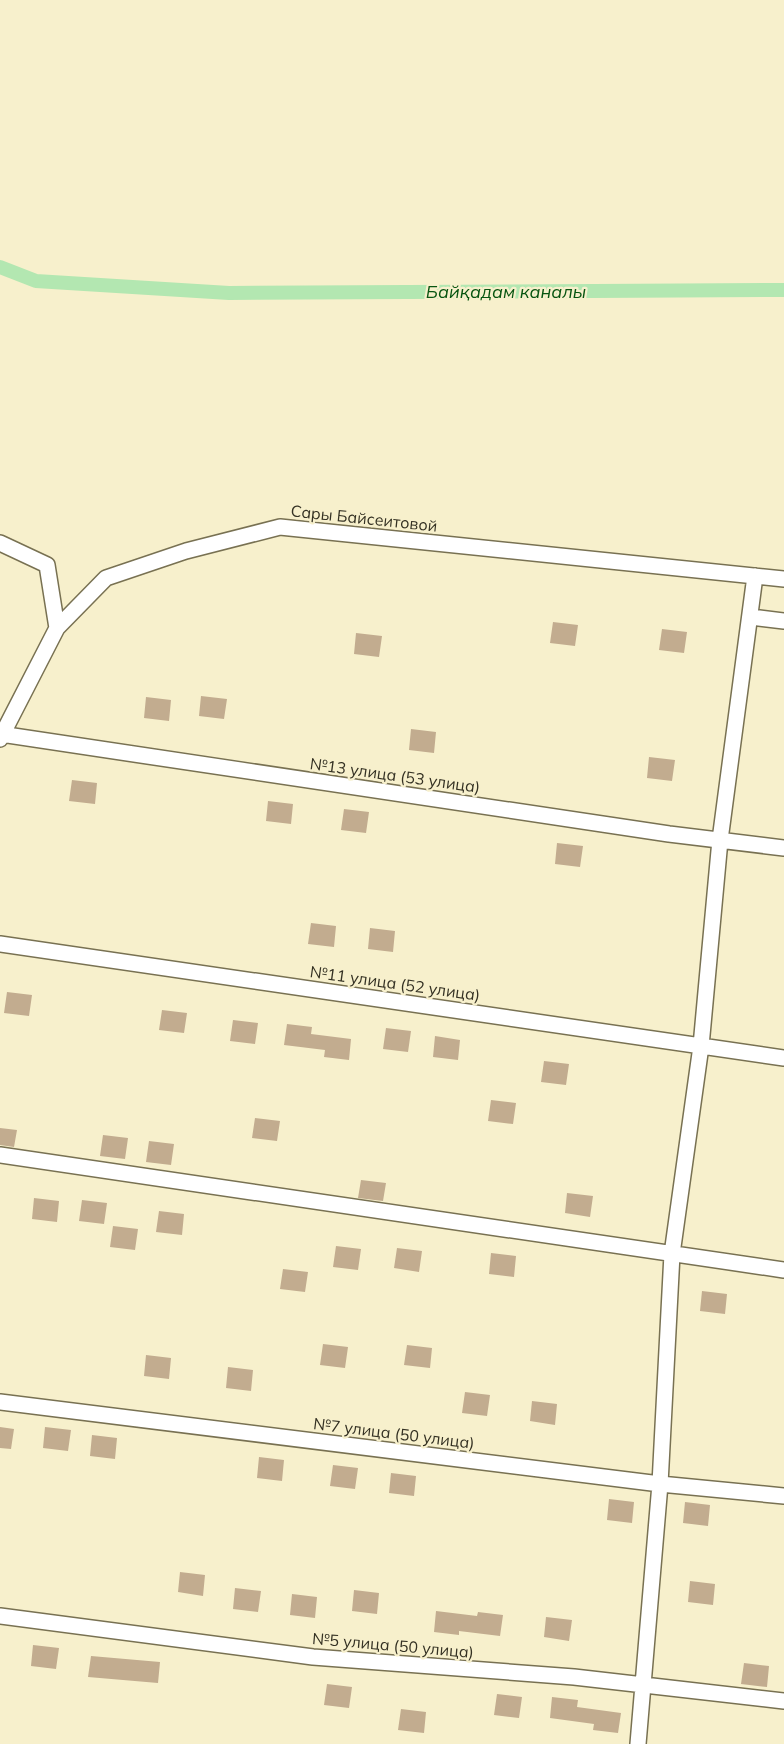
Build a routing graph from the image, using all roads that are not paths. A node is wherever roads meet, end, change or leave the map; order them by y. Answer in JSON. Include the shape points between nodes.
{"nodes":[{"id":1,"x":0,"y":543,"type":"edge"},
{"id":2,"x":756,"y":576,"type":"junction"},
{"id":3,"x":784,"y":579,"type":"edge"},
{"id":4,"x":751,"y":617,"type":"junction"},
{"id":5,"x":784,"y":621,"type":"edge"},
{"id":6,"x":57,"y":628,"type":"junction"},
{"id":7,"x":1,"y":736,"type":"edge"},
{"id":8,"x":720,"y":840,"type":"junction"},
{"id":9,"x":784,"y":848,"type":"edge"},
{"id":10,"x":0,"y":944,"type":"edge"},
{"id":11,"x":700,"y":1046,"type":"junction"},
{"id":12,"x":784,"y":1058,"type":"edge"},
{"id":13,"x":0,"y":1155,"type":"edge"},
{"id":14,"x":672,"y":1254,"type":"junction"},
{"id":15,"x":784,"y":1270,"type":"edge"},
{"id":16,"x":0,"y":1402,"type":"edge"},
{"id":17,"x":660,"y":1484,"type":"junction"},
{"id":18,"x":784,"y":1496,"type":"edge"},
{"id":19,"x":0,"y":1616,"type":"edge"},
{"id":20,"x":642,"y":1684,"type":"junction"},
{"id":21,"x":784,"y":1701,"type":"edge"},
{"id":22,"x":638,"y":1744,"type":"edge"}],
"edges":[{"from":1,"to":6,"type":"street","via":[[47,565]]},
{"from":2,"to":3,"type":"street","name":"Сары Байсеитовой"},
{"from":2,"to":4,"type":"street"},
{"from":2,"to":6,"type":"street","name":"Сары Байсеитовой","via":[[280,527],[186,551],[106,578]]},
{"from":4,"to":5,"type":"street"},
{"from":4,"to":8,"type":"street"},
{"from":6,"to":7,"type":"street","name":"Сары Байсеитовой"},
{"from":7,"to":8,"type":"street","name":"№13 улица (53 улица)"},
{"from":8,"to":9,"type":"street","name":"№13 улица (53 улица)"},
{"from":8,"to":11,"type":"street"},
{"from":10,"to":11,"type":"street","name":"№11 улица (52 улица)"},
{"from":11,"to":12,"type":"street","name":"№11 улица (52 улица)"},
{"from":11,"to":14,"type":"street"},
{"from":13,"to":14,"type":"street"},
{"from":14,"to":15,"type":"street"},
{"from":14,"to":17,"type":"street"},
{"from":16,"to":17,"type":"street","name":"№7 улица (50 улица)"},
{"from":17,"to":18,"type":"street","name":"№7 улица (50 улица)"},
{"from":17,"to":20,"type":"street"},
{"from":19,"to":20,"type":"street","name":"№5 улица (50 улица)","via":[[313,1657]]},
{"from":20,"to":21,"type":"street","name":"№5 улица (50 улица)"},
{"from":20,"to":22,"type":"street"}]}
